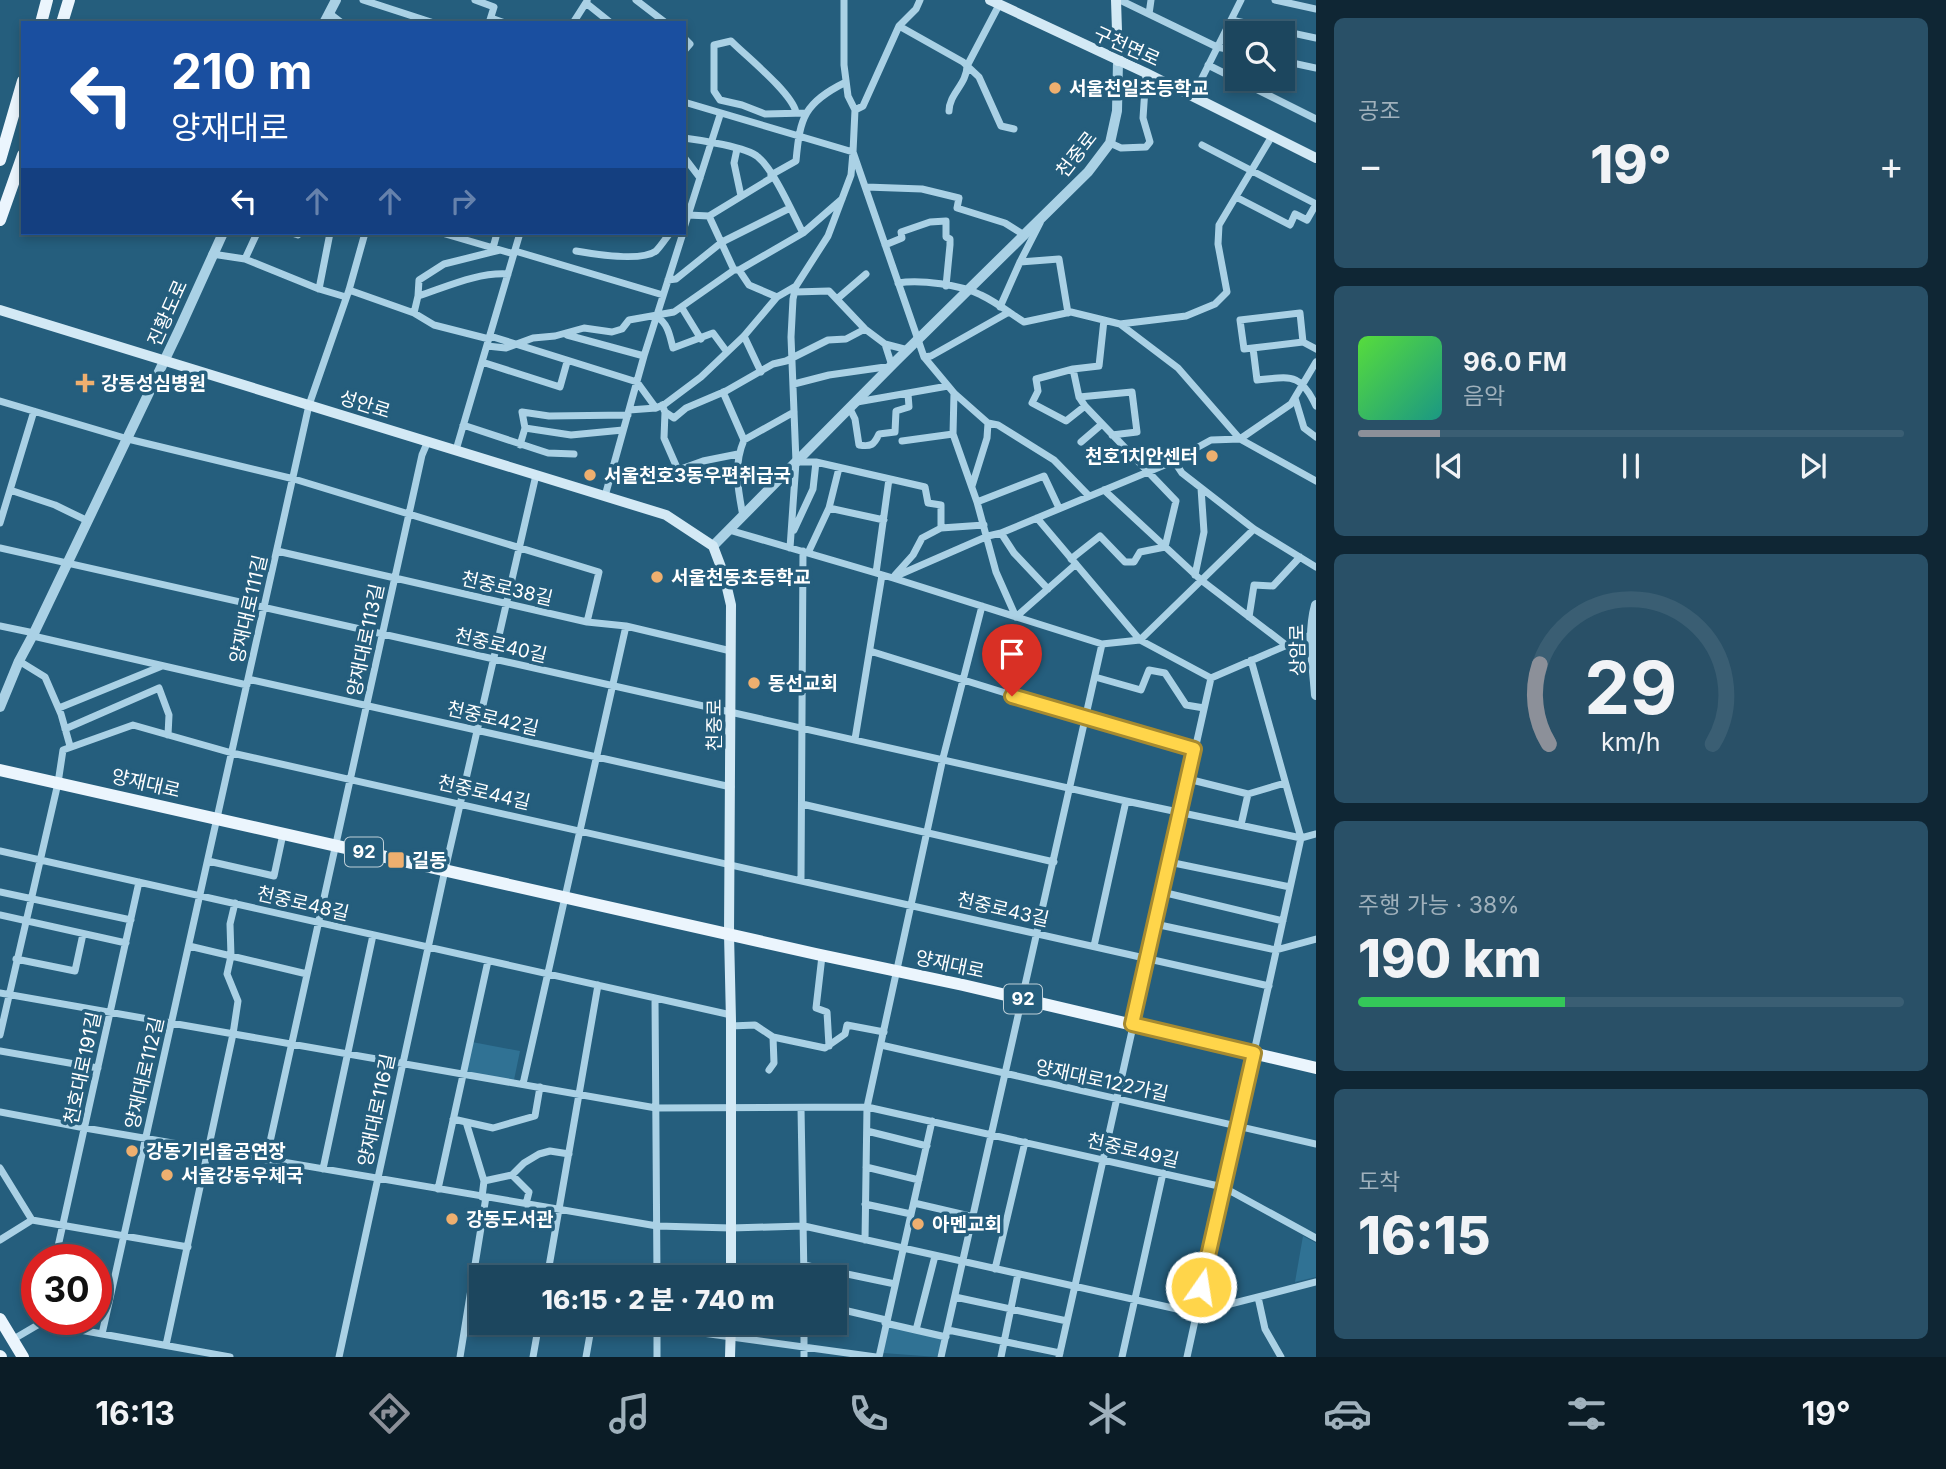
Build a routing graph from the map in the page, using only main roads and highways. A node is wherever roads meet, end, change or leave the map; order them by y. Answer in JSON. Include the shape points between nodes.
{"nodes":[{"id":1,"x":47,"y":0,"type":"edge"},
{"id":2,"x":68,"y":0,"type":"edge"},
{"id":3,"x":1118,"y":0,"type":"edge"},
{"id":4,"x":994,"y":2,"type":"edge"},
{"id":5,"x":41,"y":21,"type":"edge"},
{"id":6,"x":63,"y":21,"type":"edge"},
{"id":7,"x":1118,"y":61,"type":"junction"},
{"id":8,"x":21,"y":85,"type":"edge"},
{"id":9,"x":6,"y":116,"type":"edge"},
{"id":10,"x":1316,"y":158,"type":"edge"},
{"id":11,"x":0,"y":160,"type":"edge"},
{"id":12,"x":21,"y":161,"type":"edge"},
{"id":13,"x":0,"y":220,"type":"edge"},
{"id":14,"x":0,"y":310,"type":"edge"},
{"id":15,"x":713,"y":546,"type":"joint"},
{"id":16,"x":0,"y":770,"type":"edge"},
{"id":17,"x":729,"y":934,"type":"junction"},
{"id":18,"x":1316,"y":1068,"type":"edge"},
{"id":19,"x":731,"y":1265,"type":"edge"},
{"id":20,"x":0,"y":1319,"type":"edge"},
{"id":21,"x":730,"y":1335,"type":"edge"},
{"id":22,"x":23,"y":1357,"type":"edge"},
{"id":23,"x":730,"y":1357,"type":"edge"}],
"edges":[{"from":1,"to":5,"type":"main road"},
{"from":2,"to":6,"type":"main road"},
{"from":3,"to":7,"type":"main road","name":"천중로"},
{"from":4,"to":7,"type":"main road","name":"구천면로"},
{"from":7,"to":10,"type":"main road","name":"구천면로"},
{"from":8,"to":9,"type":"main road"},
{"from":9,"to":11,"type":"main road"},
{"from":12,"to":13,"type":"main road"},
{"from":14,"to":15,"type":"main road","name":"성안로","via":[[666,515]]},
{"from":15,"to":17,"type":"main road","name":"천중로","via":[[731,605]]},
{"from":16,"to":17,"type":"main road","name":"양재대로","number":"92"},
{"from":17,"to":18,"type":"main road","name":"양재대로","number":"92"},
{"from":17,"to":19,"type":"main road","name":"천중로"},
{"from":20,"to":22,"type":"main road"},
{"from":21,"to":23,"type":"main road"}]}
